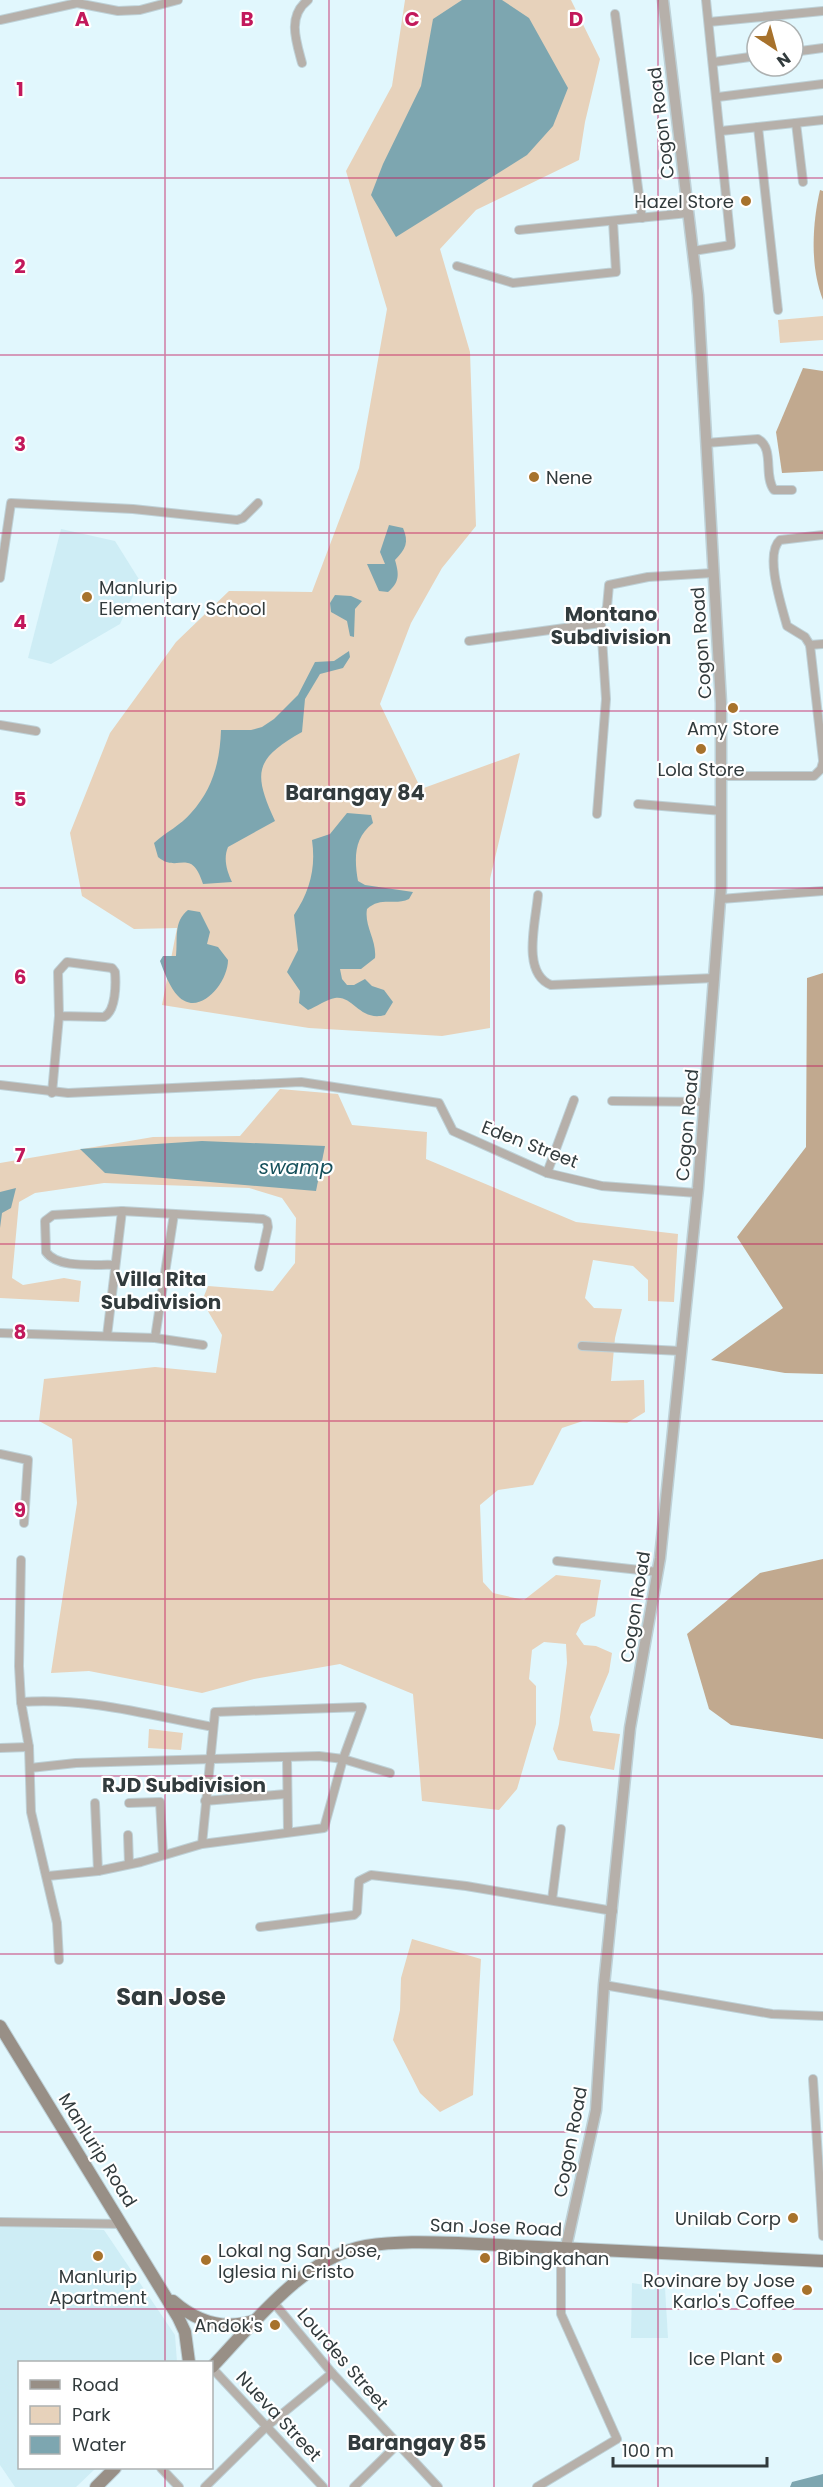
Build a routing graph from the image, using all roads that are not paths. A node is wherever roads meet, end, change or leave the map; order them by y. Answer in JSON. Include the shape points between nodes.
{"nodes":[{"id":1,"x":178,"y":0,"type":"edge"},
{"id":2,"x":308,"y":0,"type":"edge"},
{"id":3,"x":663,"y":0,"type":"edge"},
{"id":4,"x":706,"y":0,"type":"edge"},
{"id":5,"x":823,"y":11,"type":"edge"},
{"id":6,"x":615,"y":14,"type":"dead end"},
{"id":7,"x":0,"y":20,"type":"edge"},
{"id":8,"x":709,"y":22,"type":"junction"},
{"id":9,"x":823,"y":48,"type":"edge"},
{"id":10,"x":805,"y":50,"type":"edge"},
{"id":11,"x":745,"y":58,"type":"edge"},
{"id":12,"x":714,"y":62,"type":"junction"},
{"id":13,"x":302,"y":63,"type":"dead end"},
{"id":14,"x":823,"y":84,"type":"edge"},
{"id":15,"x":718,"y":97,"type":"junction"},
{"id":16,"x":823,"y":120,"type":"edge"},
{"id":17,"x":796,"y":123,"type":"junction"},
{"id":18,"x":758,"y":127,"type":"junction"},
{"id":19,"x":721,"y":131,"type":"junction"},
{"id":20,"x":803,"y":182,"type":"dead end"},
{"id":21,"x":688,"y":213,"type":"junction"},
{"id":22,"x":642,"y":218,"type":"junction"},
{"id":23,"x":613,"y":221,"type":"junction"},
{"id":24,"x":519,"y":230,"type":"dead end"},
{"id":25,"x":693,"y":251,"type":"junction"},
{"id":26,"x":457,"y":266,"type":"dead end"},
{"id":27,"x":778,"y":310,"type":"dead end"},
{"id":28,"x":706,"y":443,"type":"junction"},
{"id":29,"x":792,"y":490,"type":"dead end"},
{"id":30,"x":258,"y":503,"type":"dead end"},
{"id":31,"x":823,"y":535,"type":"edge"},
{"id":32,"x":713,"y":573,"type":"junction"},
{"id":33,"x":0,"y":578,"type":"edge"},
{"id":34,"x":601,"y":623,"type":"junction"},
{"id":35,"x":469,"y":641,"type":"dead end"},
{"id":36,"x":823,"y":644,"type":"edge"},
{"id":37,"x":810,"y":645,"type":"junction"},
{"id":38,"x":820,"y":717,"type":"edge"},
{"id":39,"x":0,"y":725,"type":"edge"},
{"id":40,"x":36,"y":731,"type":"dead end"},
{"id":41,"x":823,"y":761,"type":"edge"},
{"id":42,"x":722,"y":776,"type":"junction"},
{"id":43,"x":638,"y":804,"type":"dead end"},
{"id":44,"x":722,"y":811,"type":"junction"},
{"id":45,"x":597,"y":814,"type":"dead end"},
{"id":46,"x":823,"y":891,"type":"edge"},
{"id":47,"x":538,"y":895,"type":"dead end"},
{"id":48,"x":721,"y":899,"type":"junction"},
{"id":49,"x":715,"y":978,"type":"junction"},
{"id":50,"x":59,"y":1016,"type":"junction"},
{"id":51,"x":0,"y":1085,"type":"edge"},
{"id":52,"x":52,"y":1093,"type":"junction"},
{"id":53,"x":574,"y":1100,"type":"dead end"},
{"id":54,"x":612,"y":1101,"type":"dead end"},
{"id":55,"x":705,"y":1102,"type":"junction"},
{"id":56,"x":547,"y":1173,"type":"junction"},
{"id":57,"x":697,"y":1194,"type":"junction"},
{"id":58,"x":122,"y":1211,"type":"junction"},
{"id":59,"x":174,"y":1214,"type":"junction"},
{"id":60,"x":115,"y":1264,"type":"junction"},
{"id":61,"x":259,"y":1268,"type":"dead end"},
{"id":62,"x":0,"y":1333,"type":"edge"},
{"id":63,"x":107,"y":1336,"type":"junction"},
{"id":64,"x":155,"y":1338,"type":"junction"},
{"id":65,"x":203,"y":1345,"type":"dead end"},
{"id":66,"x":582,"y":1346,"type":"dead end"},
{"id":67,"x":681,"y":1351,"type":"junction"},
{"id":68,"x":0,"y":1454,"type":"edge"},
{"id":69,"x":24,"y":1523,"type":"dead end"},
{"id":70,"x":21,"y":1560,"type":"dead end"},
{"id":71,"x":558,"y":1561,"type":"dead end"},
{"id":72,"x":658,"y":1572,"type":"junction"},
{"id":73,"x":21,"y":1702,"type":"junction"},
{"id":74,"x":213,"y":1727,"type":"junction"},
{"id":75,"x":29,"y":1747,"type":"junction"},
{"id":76,"x":0,"y":1748,"type":"edge"},
{"id":77,"x":211,"y":1758,"type":"junction"},
{"id":78,"x":287,"y":1758,"type":"junction"},
{"id":79,"x":343,"y":1759,"type":"junction"},
{"id":80,"x":30,"y":1768,"type":"junction"},
{"id":81,"x":390,"y":1773,"type":"dead end"},
{"id":82,"x":286,"y":1794,"type":"junction"},
{"id":83,"x":205,"y":1802,"type":"junction"},
{"id":84,"x":95,"y":1803,"type":"dead end"},
{"id":85,"x":129,"y":1803,"type":"dead end"},
{"id":86,"x":561,"y":1829,"type":"dead end"},
{"id":87,"x":288,"y":1832,"type":"junction"},
{"id":88,"x":128,"y":1835,"type":"dead end"},
{"id":89,"x":202,"y":1844,"type":"junction"},
{"id":90,"x":164,"y":1855,"type":"junction"},
{"id":91,"x":129,"y":1864,"type":"junction"},
{"id":92,"x":98,"y":1871,"type":"junction"},
{"id":93,"x":48,"y":1876,"type":"junction"},
{"id":94,"x":552,"y":1900,"type":"junction"},
{"id":95,"x":613,"y":1911,"type":"junction"},
{"id":96,"x":260,"y":1927,"type":"dead end"},
{"id":97,"x":59,"y":1960,"type":"dead end"},
{"id":98,"x":604,"y":1985,"type":"junction"},
{"id":99,"x":823,"y":2016,"type":"edge"},
{"id":100,"x":0,"y":2026,"type":"edge"},
{"id":101,"x":813,"y":2079,"type":"dead end"},
{"id":102,"x":0,"y":2222,"type":"edge"},
{"id":103,"x":122,"y":2224,"type":"junction"},
{"id":104,"x":823,"y":2236,"type":"edge"},
{"id":105,"x":563,"y":2247,"type":"junction"},
{"id":106,"x":823,"y":2261,"type":"edge"},
{"id":107,"x":165,"y":2294,"type":"junction"},
{"id":108,"x":274,"y":2303,"type":"junction"},
{"id":109,"x":257,"y":2319,"type":"junction"},
{"id":110,"x":189,"y":2361,"type":"edge"},
{"id":111,"x":213,"y":2366,"type":"edge"},
{"id":112,"x":213,"y":2368,"type":"edge"},
{"id":113,"x":332,"y":2373,"type":"junction"},
{"id":114,"x":266,"y":2427,"type":"junction"},
{"id":115,"x":397,"y":2445,"type":"junction"},
{"id":116,"x":114,"y":2469,"type":"edge"},
{"id":117,"x":162,"y":2469,"type":"edge"},
{"id":118,"x":96,"y":2487,"type":"edge"},
{"id":119,"x":179,"y":2487,"type":"edge"},
{"id":120,"x":205,"y":2487,"type":"edge"},
{"id":121,"x":323,"y":2487,"type":"edge"},
{"id":122,"x":354,"y":2487,"type":"edge"},
{"id":123,"x":438,"y":2487,"type":"edge"},
{"id":124,"x":537,"y":2487,"type":"edge"}],
"edges":[{"from":1,"to":7,"type":"street","via":[[118,11],[77,3]]},
{"from":2,"to":13,"type":"street","via":[[295,17]]},
{"from":3,"to":21,"type":"street","name":"Cogon Road"},
{"from":4,"to":8,"type":"street"},
{"from":5,"to":8,"type":"street"},
{"from":6,"to":22,"type":"street"},
{"from":8,"to":12,"type":"street"},
{"from":9,"to":10,"type":"street"},
{"from":11,"to":12,"type":"street"},
{"from":12,"to":15,"type":"street"},
{"from":14,"to":15,"type":"street"},
{"from":15,"to":19,"type":"street"},
{"from":16,"to":17,"type":"street"},
{"from":17,"to":18,"type":"street"},
{"from":17,"to":20,"type":"street"},
{"from":18,"to":19,"type":"street"},
{"from":18,"to":27,"type":"street"},
{"from":19,"to":25,"type":"street","via":[[731,245]]},
{"from":21,"to":22,"type":"street"},
{"from":21,"to":25,"type":"street","name":"Cogon Road"},
{"from":22,"to":23,"type":"street"},
{"from":23,"to":24,"type":"street"},
{"from":23,"to":26,"type":"street","via":[[616,272],[513,284]]},
{"from":25,"to":28,"type":"street","name":"Cogon Road"},
{"from":28,"to":29,"type":"street","via":[[758,439],[767,451],[770,484],[774,490]]},
{"from":28,"to":32,"type":"street","name":"Cogon Road"},
{"from":30,"to":33,"type":"street","via":[[237,520],[133,509],[11,503]]},
{"from":31,"to":37,"type":"street","via":[[780,540],[773,553],[787,626]]},
{"from":32,"to":34,"type":"street","via":[[648,577],[609,585]]},
{"from":32,"to":42,"type":"street","name":"Cogon Road"},
{"from":34,"to":35,"type":"street"},
{"from":34,"to":45,"type":"street","via":[[606,699]]},
{"from":36,"to":37,"type":"street"},
{"from":37,"to":38,"type":"street"},
{"from":38,"to":41,"type":"street"},
{"from":39,"to":40,"type":"street"},
{"from":41,"to":42,"type":"street","via":[[814,776]]},
{"from":42,"to":44,"type":"street","name":"Cogon Road"},
{"from":43,"to":44,"type":"street"},
{"from":44,"to":48,"type":"street","name":"Cogon Road"},
{"from":46,"to":48,"type":"street"},
{"from":47,"to":49,"type":"street","via":[[533,958],[534,969],[542,981],[551,985]]},
{"from":48,"to":49,"type":"street","name":"Cogon Road"},
{"from":49,"to":55,"type":"street","name":"Cogon Road"},
{"from":50,"to":50,"type":"street","via":[[58,972],[62,965],[67,962],[111,968],[115,972],[108,1015]]},
{"from":50,"to":52,"type":"street"},
{"from":51,"to":52,"type":"street"},
{"from":52,"to":56,"type":"street","name":"Eden Street","via":[[301,1082],[439,1103],[449,1126],[460,1135]]},
{"from":53,"to":56,"type":"street"},
{"from":54,"to":55,"type":"street"},
{"from":55,"to":57,"type":"street","name":"Cogon Road"},
{"from":56,"to":57,"type":"street","name":"Eden Street","via":[[602,1186]]},
{"from":57,"to":67,"type":"street","name":"Cogon Road"},
{"from":58,"to":59,"type":"street"},
{"from":58,"to":60,"type":"street"},
{"from":58,"to":60,"type":"street","via":[[53,1215],[45,1221],[49,1256],[66,1263]]},
{"from":59,"to":61,"type":"street","via":[[267,1221]]},
{"from":59,"to":64,"type":"street"},
{"from":60,"to":63,"type":"street"},
{"from":62,"to":63,"type":"street"},
{"from":63,"to":64,"type":"street"},
{"from":64,"to":65,"type":"street"},
{"from":66,"to":67,"type":"street"},
{"from":67,"to":72,"type":"street","name":"Cogon Road"},
{"from":68,"to":69,"type":"street","via":[[28,1460]]},
{"from":70,"to":73,"type":"street"},
{"from":71,"to":72,"type":"street"},
{"from":72,"to":95,"type":"street","name":"Cogon Road","via":[[630,1728]]},
{"from":73,"to":74,"type":"street","via":[[90,1704]]},
{"from":73,"to":75,"type":"street"},
{"from":74,"to":77,"type":"street"},
{"from":74,"to":79,"type":"street","via":[[217,1711],[362,1707]]},
{"from":75,"to":76,"type":"street"},
{"from":75,"to":80,"type":"street"},
{"from":77,"to":78,"type":"street"},
{"from":77,"to":80,"type":"street"},
{"from":77,"to":83,"type":"street"},
{"from":78,"to":79,"type":"street"},
{"from":78,"to":82,"type":"street"},
{"from":79,"to":81,"type":"street"},
{"from":79,"to":87,"type":"street","via":[[327,1825],[320,1830]]},
{"from":80,"to":93,"type":"street","via":[[31,1812]]},
{"from":82,"to":83,"type":"street"},
{"from":82,"to":87,"type":"street"},
{"from":83,"to":89,"type":"street"},
{"from":84,"to":92,"type":"street"},
{"from":85,"to":90,"type":"street","via":[[160,1802]]},
{"from":86,"to":94,"type":"street"},
{"from":87,"to":89,"type":"street"},
{"from":88,"to":91,"type":"street"},
{"from":89,"to":90,"type":"street"},
{"from":90,"to":91,"type":"street"},
{"from":91,"to":92,"type":"street"},
{"from":92,"to":93,"type":"street"},
{"from":93,"to":97,"type":"street"},
{"from":94,"to":95,"type":"street"},
{"from":94,"to":96,"type":"street","via":[[371,1875],[359,1881],[356,1914]]},
{"from":95,"to":98,"type":"street","name":"Cogon Road"},
{"from":98,"to":99,"type":"street","via":[[772,2014]]},
{"from":98,"to":105,"type":"street","name":"Cogon Road","via":[[596,2110]]},
{"from":100,"to":103,"type":"main road","name":"Manlurip Road"},
{"from":101,"to":104,"type":"street"},
{"from":102,"to":103,"type":"street"},
{"from":103,"to":107,"type":"main road","name":"Manlurip Road"},
{"from":105,"to":106,"type":"main road","name":"San Jose Road"},
{"from":105,"to":108,"type":"main road","name":"San Jose Road","via":[[407,2242],[365,2246],[324,2262]]},
{"from":105,"to":124,"type":"street","via":[[561,2314],[617,2437]]},
{"from":107,"to":109,"type":"main road","name":"Manlurip Road","via":[[184,2311],[211,2323],[232,2325]]},
{"from":107,"to":110,"type":"main road","name":"Manlurip Road","via":[[184,2332]]},
{"from":108,"to":109,"type":"main road","name":"San Jose Road"},
{"from":108,"to":113,"type":"street","name":"Lourdes Street"},
{"from":109,"to":111,"type":"main road","name":"San Jose Road"},
{"from":112,"to":114,"type":"street","name":"Nueva Street"},
{"from":113,"to":114,"type":"street"},
{"from":113,"to":115,"type":"street","name":"Lourdes Street"},
{"from":114,"to":120,"type":"street"},
{"from":114,"to":121,"type":"street","name":"Nueva Street"},
{"from":115,"to":122,"type":"street"},
{"from":115,"to":123,"type":"street","name":"Lourdes Street"},
{"from":116,"to":118,"type":"main road"},
{"from":117,"to":119,"type":"street"}]}
